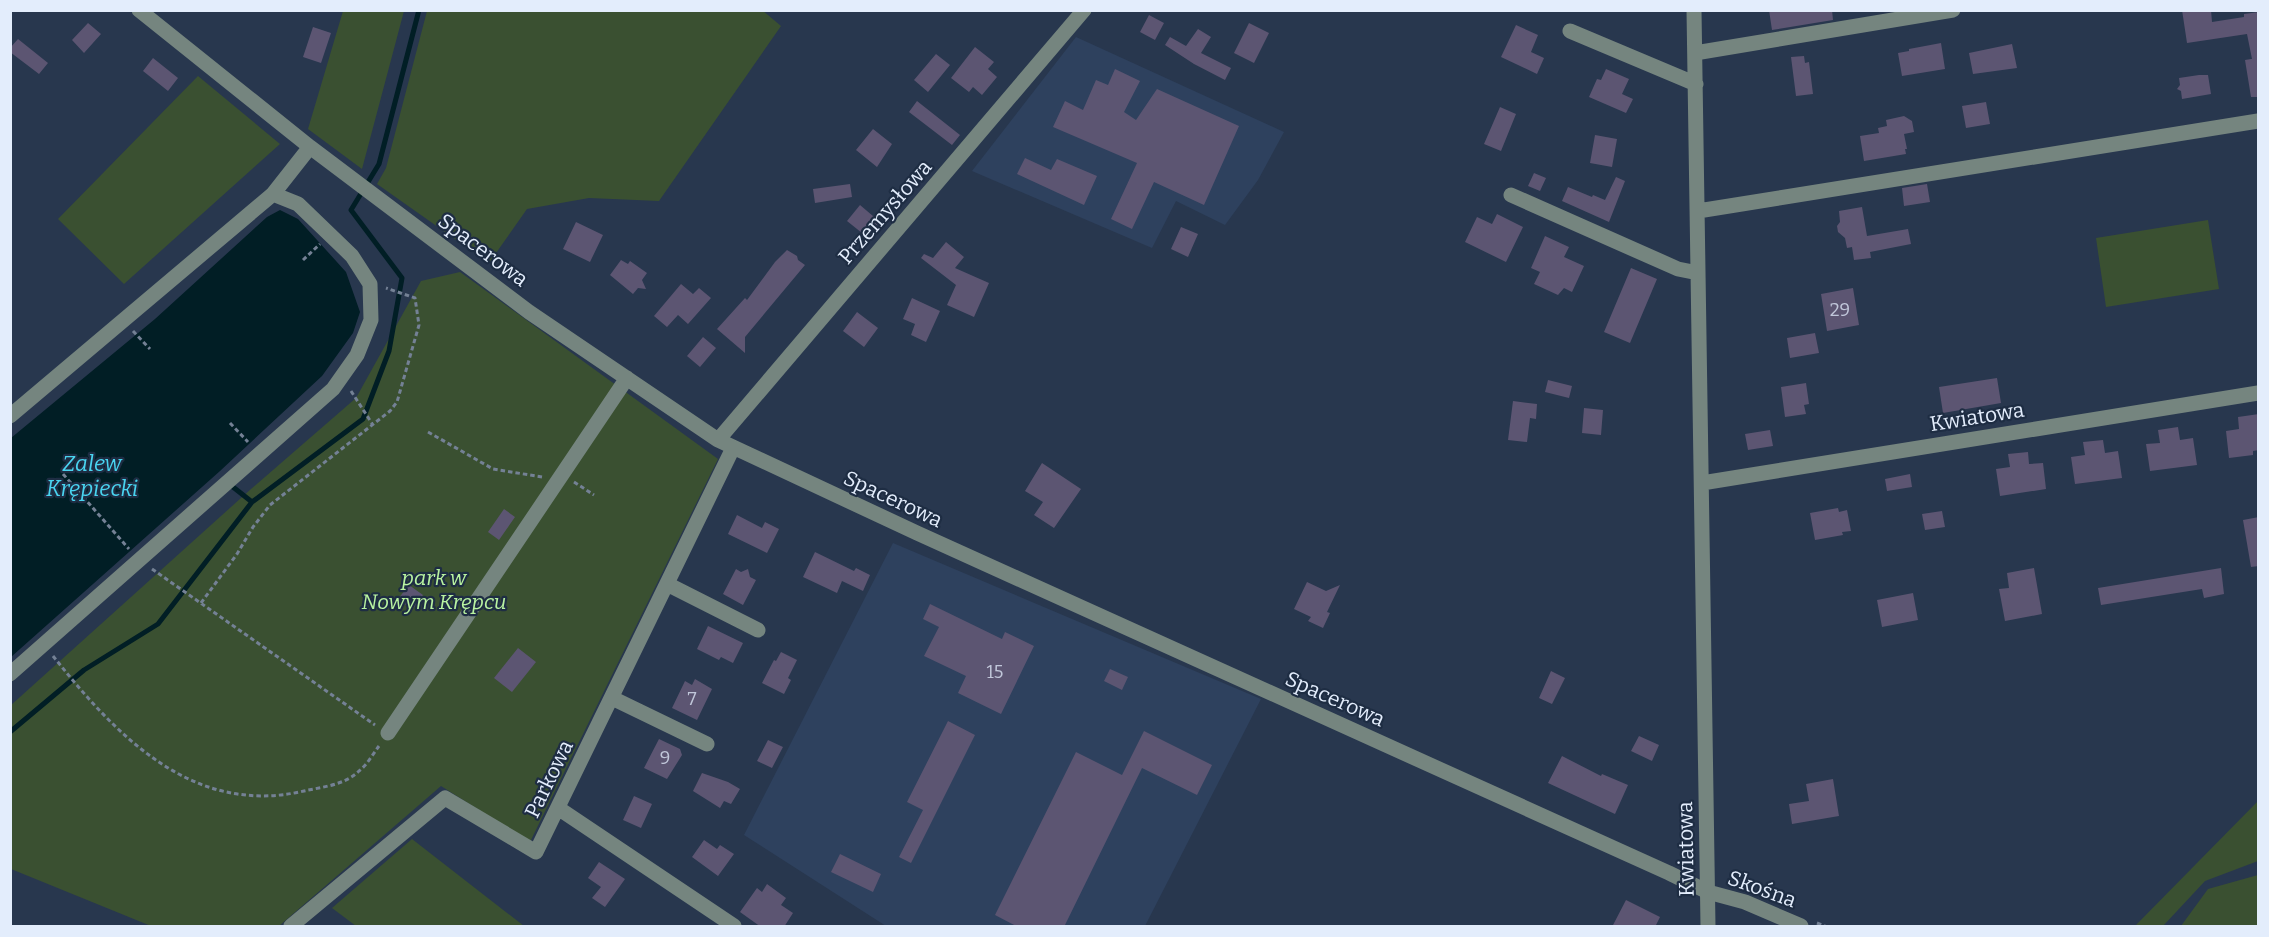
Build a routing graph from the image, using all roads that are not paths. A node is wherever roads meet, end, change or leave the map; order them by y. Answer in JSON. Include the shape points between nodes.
{"nodes":[{"id":1,"x":139,"y":10,"type":"edge"},
{"id":2,"x":1084,"y":10,"type":"edge"},
{"id":3,"x":1695,"y":10,"type":"edge"},
{"id":4,"x":1953,"y":10,"type":"edge"},
{"id":5,"x":1570,"y":31,"type":"dead end"},
{"id":6,"x":1695,"y":52,"type":"junction"},
{"id":7,"x":1696,"y":84,"type":"junction"},
{"id":8,"x":2259,"y":121,"type":"edge"},
{"id":9,"x":310,"y":147,"type":"junction"},
{"id":10,"x":273,"y":194,"type":"junction"},
{"id":11,"x":1511,"y":195,"type":"dead end"},
{"id":12,"x":1698,"y":211,"type":"junction"},
{"id":13,"x":1698,"y":273,"type":"junction"},
{"id":14,"x":627,"y":378,"type":"junction"},
{"id":15,"x":2259,"y":393,"type":"edge"},
{"id":16,"x":10,"y":416,"type":"edge"},
{"id":17,"x":718,"y":440,"type":"junction"},
{"id":18,"x":733,"y":448,"type":"junction"},
{"id":19,"x":1702,"y":483,"type":"junction"},
{"id":20,"x":667,"y":584,"type":"junction"},
{"id":21,"x":758,"y":630,"type":"dead end"},
{"id":22,"x":10,"y":674,"type":"edge"},
{"id":23,"x":612,"y":698,"type":"junction"},
{"id":24,"x":388,"y":733,"type":"road end"},
{"id":25,"x":707,"y":744,"type":"dead end"},
{"id":26,"x":558,"y":808,"type":"junction"},
{"id":27,"x":1708,"y":892,"type":"junction"},
{"id":28,"x":291,"y":927,"type":"edge"},
{"id":29,"x":734,"y":927,"type":"edge"},
{"id":30,"x":1708,"y":927,"type":"edge"},
{"id":31,"x":1801,"y":927,"type":"edge"}],
"edges":[{"from":1,"to":9,"type":"street","name":"Spacerowa"},
{"from":2,"to":17,"type":"street","name":"Przemysłowa"},
{"from":3,"to":6,"type":"street","name":"Kwiatowa"},
{"from":4,"to":6,"type":"street"},
{"from":5,"to":7,"type":"street"},
{"from":6,"to":7,"type":"street","name":"Kwiatowa"},
{"from":7,"to":12,"type":"street","name":"Kwiatowa"},
{"from":8,"to":12,"type":"street"},
{"from":9,"to":10,"type":"street"},
{"from":9,"to":14,"type":"street","name":"Spacerowa","via":[[529,312]]},
{"from":10,"to":16,"type":"street"},
{"from":10,"to":22,"type":"street","via":[[298,204],[352,256],[370,284],[371,320],[357,355],[333,389]]},
{"from":11,"to":13,"type":"street","via":[[1678,269]]},
{"from":12,"to":13,"type":"street","name":"Kwiatowa"},
{"from":13,"to":19,"type":"street","name":"Kwiatowa"},
{"from":14,"to":17,"type":"street","name":"Spacerowa"},
{"from":14,"to":24,"type":"street"},
{"from":15,"to":19,"type":"street","name":"Kwiatowa"},
{"from":17,"to":18,"type":"street","name":"Spacerowa"},
{"from":18,"to":20,"type":"street","name":"Parkowa"},
{"from":18,"to":27,"type":"street","name":"Spacerowa"},
{"from":19,"to":27,"type":"street","name":"Kwiatowa"},
{"from":20,"to":21,"type":"street"},
{"from":20,"to":23,"type":"street","name":"Parkowa"},
{"from":23,"to":25,"type":"street"},
{"from":23,"to":26,"type":"street","name":"Parkowa"},
{"from":26,"to":28,"type":"street","name":"Parkowa","via":[[536,852],[445,798]]},
{"from":26,"to":29,"type":"street"},
{"from":27,"to":30,"type":"street","name":"Kwiatowa"},
{"from":27,"to":31,"type":"street","name":"Skośna","via":[[1745,902]]}]}
